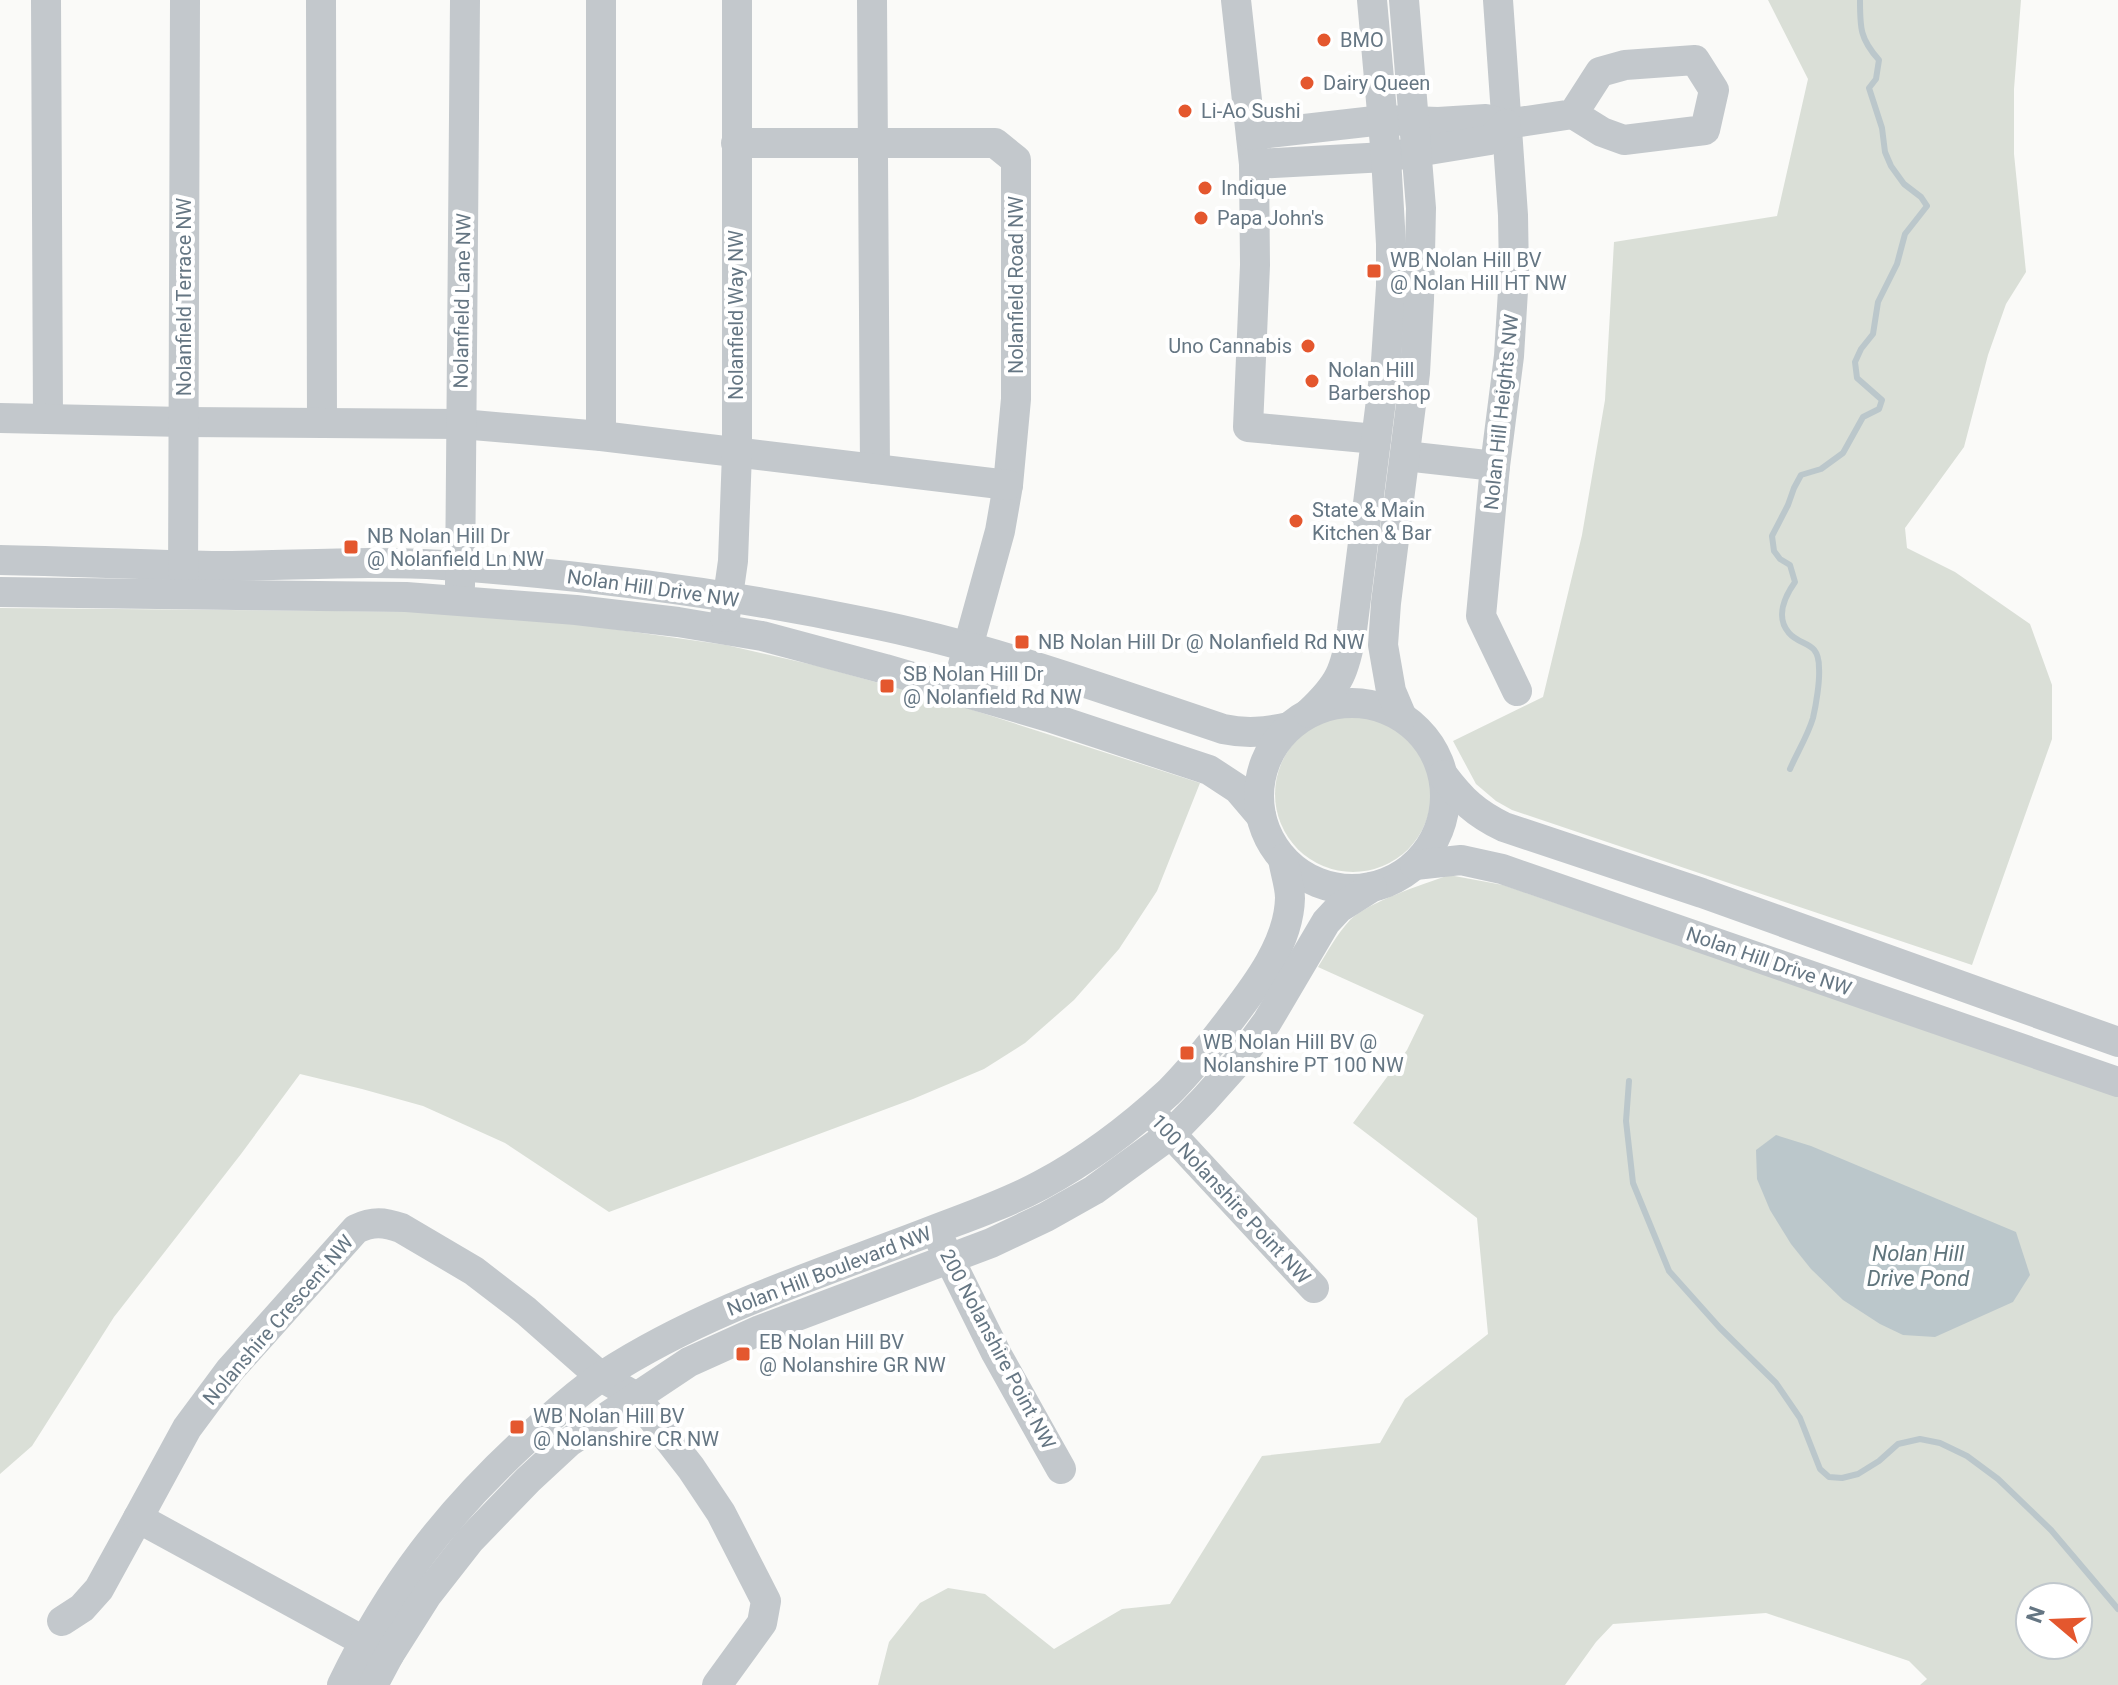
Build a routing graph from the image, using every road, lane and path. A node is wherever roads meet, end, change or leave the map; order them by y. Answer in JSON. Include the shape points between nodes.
{"nodes":[{"id":1,"x":46,"y":0,"type":"edge"},
{"id":2,"x":185,"y":0,"type":"edge"},
{"id":3,"x":321,"y":0,"type":"edge"},
{"id":4,"x":465,"y":0,"type":"edge"},
{"id":5,"x":601,"y":0,"type":"edge"},
{"id":6,"x":737,"y":0,"type":"edge"},
{"id":7,"x":872,"y":0,"type":"edge"},
{"id":8,"x":1236,"y":0,"type":"edge"},
{"id":9,"x":1372,"y":0,"type":"edge"},
{"id":10,"x":1404,"y":0,"type":"edge"},
{"id":11,"x":1498,"y":0,"type":"edge"},
{"id":12,"x":1573,"y":114,"type":"dead end"},
{"id":13,"x":1383,"y":120,"type":"junction"},
{"id":14,"x":1414,"y":120,"type":"junction"},
{"id":15,"x":1506,"y":124,"type":"junction"},
{"id":16,"x":736,"y":143,"type":"junction"},
{"id":17,"x":872,"y":143,"type":"junction"},
{"id":18,"x":1252,"y":150,"type":"junction"},
{"id":19,"x":1417,"y":150,"type":"junction"},
{"id":20,"x":1386,"y":157,"type":"junction"},
{"id":21,"x":0,"y":418,"type":"edge"},
{"id":22,"x":48,"y":419,"type":"junction"},
{"id":23,"x":184,"y":422,"type":"junction"},
{"id":24,"x":322,"y":423,"type":"junction"},
{"id":25,"x":461,"y":424,"type":"junction"},
{"id":26,"x":601,"y":436,"type":"junction"},
{"id":27,"x":1376,"y":439,"type":"junction"},
{"id":28,"x":737,"y":453,"type":"junction"},
{"id":29,"x":1405,"y":456,"type":"junction"},
{"id":30,"x":1495,"y":466,"type":"junction"},
{"id":31,"x":875,"y":469,"type":"junction"},
{"id":32,"x":1008,"y":485,"type":"junction"},
{"id":33,"x":0,"y":560,"type":"edge"},
{"id":34,"x":460,"y":567,"type":"junction"},
{"id":35,"x":183,"y":580,"type":"junction"},
{"id":36,"x":0,"y":592,"type":"edge"},
{"id":37,"x":728,"y":598,"type":"junction"},
{"id":38,"x":459,"y":601,"type":"junction"},
{"id":39,"x":723,"y":630,"type":"junction"},
{"id":40,"x":968,"y":648,"type":"junction"},
{"id":41,"x":955,"y":690,"type":"junction"},
{"id":42,"x":1517,"y":691,"type":"dead end"},
{"id":43,"x":1402,"y":717,"type":"junction"},
{"id":44,"x":1299,"y":720,"type":"junction"},
{"id":45,"x":1443,"y":775,"type":"junction"},
{"id":46,"x":1261,"y":816,"type":"junction"},
{"id":47,"x":1283,"y":859,"type":"junction"},
{"id":48,"x":1415,"y":865,"type":"junction"},
{"id":49,"x":1372,"y":887,"type":"junction"},
{"id":50,"x":2118,"y":1042,"type":"edge"},
{"id":51,"x":2118,"y":1082,"type":"edge"},
{"id":52,"x":1148,"y":1109,"type":"junction"},
{"id":53,"x":1171,"y":1134,"type":"junction"},
{"id":54,"x":935,"y":1229,"type":"junction"},
{"id":55,"x":949,"y":1259,"type":"junction"},
{"id":56,"x":1314,"y":1288,"type":"dead end"},
{"id":57,"x":618,"y":1386,"type":"junction"},
{"id":58,"x":1061,"y":1469,"type":"dead end"},
{"id":59,"x":138,"y":1518,"type":"junction"},
{"id":60,"x":62,"y":1621,"type":"dead end"},
{"id":61,"x":377,"y":1648,"type":"junction"},
{"id":62,"x":342,"y":1685,"type":"edge"},
{"id":63,"x":373,"y":1685,"type":"edge"},
{"id":64,"x":717,"y":1685,"type":"edge"}],
"edges":[{"from":1,"to":22,"type":"street"},
{"from":2,"to":23,"type":"street","name":"Nolanfield Terrace NW"},
{"from":3,"to":24,"type":"street"},
{"from":4,"to":25,"type":"street","name":"Nolanfield Lane NW"},
{"from":5,"to":26,"type":"street"},
{"from":6,"to":16,"type":"street","name":"Nolanfield Way NW"},
{"from":7,"to":17,"type":"street"},
{"from":8,"to":18,"type":"street"},
{"from":9,"to":13,"type":"street"},
{"from":10,"to":14,"type":"street"},
{"from":11,"to":15,"type":"street","name":"Nolan Hill Heights NW"},
{"from":12,"to":15,"type":"street"},
{"from":13,"to":14,"type":"street"},
{"from":13,"to":18,"type":"street"},
{"from":13,"to":20,"type":"street"},
{"from":14,"to":15,"type":"street","via":[[1486,119]]},
{"from":14,"to":19,"type":"street"},
{"from":15,"to":19,"type":"street","via":[[1490,140]]},
{"from":15,"to":30,"type":"street","name":"Nolan Hill Heights NW","via":[[1514,274]]},
{"from":16,"to":17,"type":"street","name":"Nolanfield Road NW"},
{"from":16,"to":28,"type":"street","name":"Nolanfield Way NW"},
{"from":17,"to":31,"type":"street"},
{"from":17,"to":32,"type":"street","name":"Nolanfield Road NW","via":[[995,143],[1016,160],[1016,399]]},
{"from":18,"to":20,"type":"street"},
{"from":18,"to":27,"type":"street","via":[[1255,265],[1248,427]]},
{"from":19,"to":20,"type":"street"},
{"from":19,"to":29,"type":"street","via":[[1419,300]]},
{"from":20,"to":27,"type":"street","via":[[1391,286]]},
{"from":21,"to":22,"type":"street"},
{"from":22,"to":23,"type":"street"},
{"from":23,"to":24,"type":"street"},
{"from":23,"to":35,"type":"street","name":"Nolanfield Terrace NW"},
{"from":24,"to":25,"type":"street"},
{"from":25,"to":26,"type":"street"},
{"from":25,"to":34,"type":"street","name":"Nolanfield Lane NW"},
{"from":26,"to":28,"type":"street"},
{"from":27,"to":44,"type":"street","via":[[1347,656],[1328,695]]},
{"from":28,"to":31,"type":"street"},
{"from":28,"to":37,"type":"street","name":"Nolanfield Way NW"},
{"from":29,"to":30,"type":"street"},
{"from":29,"to":43,"type":"street","via":[[1383,645],[1391,691]]},
{"from":30,"to":42,"type":"street","name":"Nolan Hill Heights NW","via":[[1481,616]]},
{"from":31,"to":32,"type":"street"},
{"from":32,"to":40,"type":"street","name":"Nolanfield Road NW"},
{"from":33,"to":35,"type":"street","name":"Nolan Hill Drive NW"},
{"from":34,"to":35,"type":"street","name":"Nolan Hill Drive NW","via":[[346,564]]},
{"from":34,"to":37,"type":"street","name":"Nolan Hill Drive NW","via":[[608,580]]},
{"from":34,"to":38,"type":"street","name":"Nolanfield Lane NW"},
{"from":35,"to":36,"type":"street","name":"Nolan Hill Drive NW"},
{"from":35,"to":38,"type":"street","name":"Nolan Hill Drive NW"},
{"from":37,"to":39,"type":"street","name":"Nolanfield Way NW"},
{"from":37,"to":40,"type":"street","name":"Nolan Hill Drive NW","via":[[866,622]]},
{"from":38,"to":39,"type":"street","name":"Nolan Hill Drive NW"},
{"from":39,"to":41,"type":"street","name":"Nolan Hill Drive NW"},
{"from":40,"to":41,"type":"street","name":"Nolanfield Road NW"},
{"from":40,"to":44,"type":"street","name":"Nolan Hill Drive NW","via":[[1223,729],[1262,732]]},
{"from":41,"to":46,"type":"street","name":"Nolan Hill Drive NW","via":[[1209,770],[1238,789]]},
{"from":43,"to":44,"type":"street","via":[[1356,702],[1332,704]]},
{"from":43,"to":45,"type":"street","via":[[1421,732]]},
{"from":44,"to":46,"type":"street","via":[[1273,746],[1263,768]]},
{"from":45,"to":48,"type":"street","via":[[1441,824]]},
{"from":45,"to":50,"type":"street","name":"Nolan Hill Drive NW","via":[[1471,808],[1504,827]]},
{"from":46,"to":47,"type":"street"},
{"from":47,"to":49,"type":"street","via":[[1324,885]]},
{"from":47,"to":52,"type":"street","name":"Nolan Hill Boulevard NW","via":[[1288,910],[1267,966],[1199,1059]]},
{"from":48,"to":49,"type":"street"},
{"from":48,"to":51,"type":"street","name":"Nolan Hill Drive NW","via":[[1461,860],[1502,869]]},
{"from":49,"to":53,"type":"street","name":"Nolan Hill Boulevard NW","via":[[1326,922],[1267,1022]]},
{"from":52,"to":53,"type":"street","name":"100 Nolanshire Point NW"},
{"from":52,"to":54,"type":"street","name":"Nolan Hill Boulevard NW","via":[[1040,1186]]},
{"from":53,"to":55,"type":"street","name":"Nolan Hill Boulevard NW","via":[[1046,1217]]},
{"from":53,"to":56,"type":"street","name":"100 Nolanshire Point NW"},
{"from":54,"to":55,"type":"street","name":"200 Nolanshire Point NW"},
{"from":54,"to":57,"type":"street","name":"Nolan Hill Boulevard NW","via":[[694,1325],[646,1349]]},
{"from":55,"to":57,"type":"street","name":"Nolan Hill Boulevard NW"},
{"from":55,"to":58,"type":"street","name":"200 Nolanshire Point NW"},
{"from":57,"to":59,"type":"street","name":"Nolanshire Crescent NW","via":[[474,1271],[401,1228],[372,1222],[356,1229],[230,1370],[187,1428]]},
{"from":57,"to":61,"type":"street","name":"Nolan Hill Boulevard NW","via":[[552,1416],[451,1514],[398,1583]]},
{"from":57,"to":64,"type":"street","name":"Nolanshire Crescent NW","via":[[691,1468],[721,1513],[766,1601],[762,1623]]},
{"from":59,"to":60,"type":"street","name":"Nolanshire Crescent NW","via":[[99,1589]]},
{"from":59,"to":61,"type":"street"},
{"from":61,"to":62,"type":"street","name":"Nolan Hill Boulevard NW"},
{"from":61,"to":63,"type":"street","name":"Nolan Hill Boulevard NW"}]}
